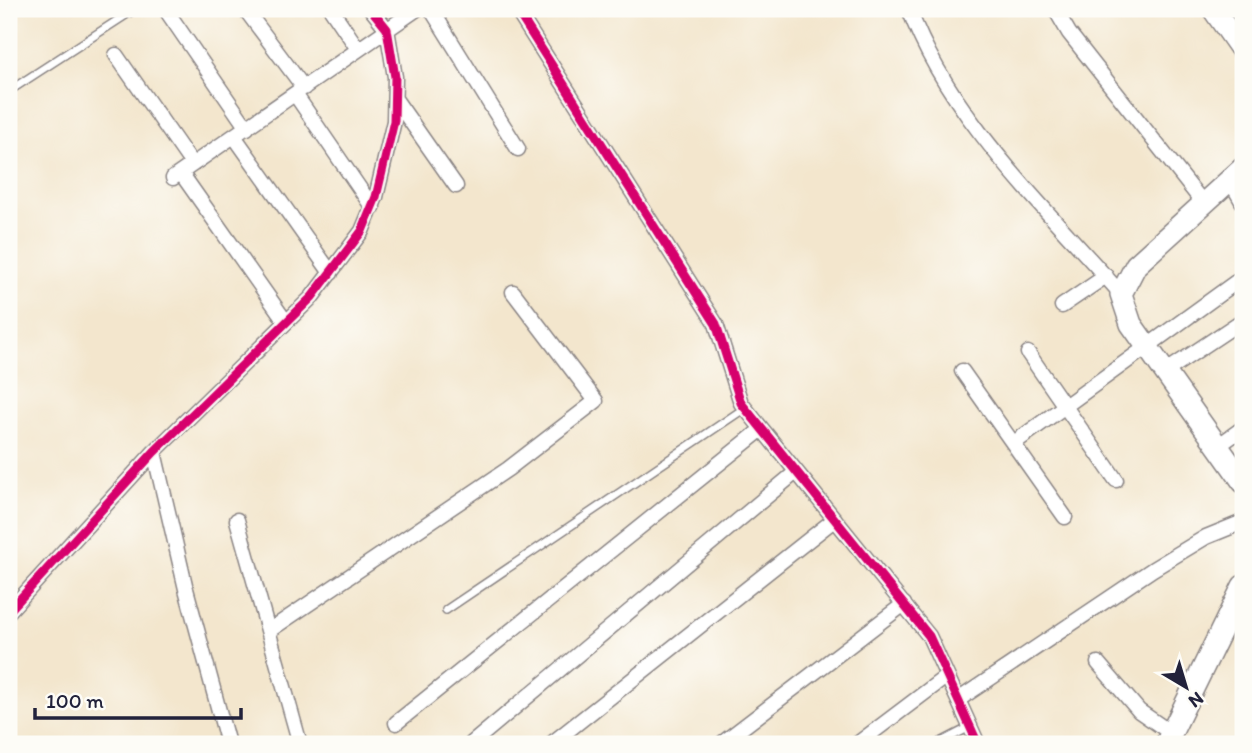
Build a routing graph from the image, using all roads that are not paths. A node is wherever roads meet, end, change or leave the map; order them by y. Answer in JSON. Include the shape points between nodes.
{"nodes":[{"id":1,"x":135,"y":9,"type":"edge"},
{"id":2,"x":245,"y":9,"type":"edge"},
{"id":3,"x":331,"y":9,"type":"edge"},
{"id":4,"x":371,"y":9,"type":"edge"},
{"id":5,"x":417,"y":9,"type":"edge"},
{"id":6,"x":431,"y":9,"type":"edge"},
{"id":7,"x":516,"y":9,"type":"edge"},
{"id":8,"x":909,"y":9,"type":"edge"},
{"id":9,"x":1055,"y":9,"type":"edge"},
{"id":10,"x":1213,"y":9,"type":"edge"},
{"id":11,"x":168,"y":13,"type":"dead end"},
{"id":12,"x":387,"y":29,"type":"junction"},
{"id":13,"x":358,"y":48,"type":"junction"},
{"id":14,"x":1243,"y":52,"type":"edge"},
{"id":15,"x":116,"y":55,"type":"dead end"},
{"id":16,"x":9,"y":90,"type":"edge"},
{"id":17,"x":299,"y":91,"type":"junction"},
{"id":18,"x":395,"y":99,"type":"junction"},
{"id":19,"x":240,"y":132,"type":"junction"},
{"id":20,"x":518,"y":149,"type":"dead end"},
{"id":21,"x":182,"y":172,"type":"junction"},
{"id":22,"x":1237,"y":174,"type":"edge"},
{"id":23,"x":456,"y":186,"type":"dead end"},
{"id":24,"x":1243,"y":203,"type":"edge"},
{"id":25,"x":1205,"y":204,"type":"junction"},
{"id":26,"x":373,"y":208,"type":"junction"},
{"id":27,"x":331,"y":273,"type":"junction"},
{"id":28,"x":1105,"y":276,"type":"junction"},
{"id":29,"x":1243,"y":277,"type":"edge"},
{"id":30,"x":513,"y":292,"type":"dead end"},
{"id":31,"x":1122,"y":294,"type":"junction"},
{"id":32,"x":1062,"y":306,"type":"dead end"},
{"id":33,"x":1243,"y":320,"type":"edge"},
{"id":34,"x":286,"y":322,"type":"junction"},
{"id":35,"x":1148,"y":348,"type":"junction"},
{"id":36,"x":1028,"y":353,"type":"dead end"},
{"id":37,"x":962,"y":371,"type":"dead end"},
{"id":38,"x":1165,"y":372,"type":"junction"},
{"id":39,"x":1067,"y":407,"type":"junction"},
{"id":40,"x":745,"y":408,"type":"junction"},
{"id":41,"x":1243,"y":428,"type":"edge"},
{"id":42,"x":762,"y":429,"type":"junction"},
{"id":43,"x":1014,"y":443,"type":"junction"},
{"id":44,"x":1218,"y":446,"type":"junction"},
{"id":45,"x":154,"y":452,"type":"junction"},
{"id":46,"x":796,"y":471,"type":"junction"},
{"id":47,"x":1116,"y":480,"type":"dead end"},
{"id":48,"x":1243,"y":482,"type":"edge"},
{"id":49,"x":1065,"y":517,"type":"dead end"},
{"id":50,"x":835,"y":519,"type":"junction"},
{"id":51,"x":237,"y":520,"type":"dead end"},
{"id":52,"x":1243,"y":522,"type":"edge"},
{"id":53,"x":1243,"y":586,"type":"edge"},
{"id":54,"x":904,"y":604,"type":"junction"},
{"id":55,"x":446,"y":610,"type":"dead end"},
{"id":56,"x":9,"y":611,"type":"edge"},
{"id":57,"x":270,"y":630,"type":"junction"},
{"id":58,"x":1098,"y":663,"type":"dead end"},
{"id":59,"x":947,"y":676,"type":"junction"},
{"id":60,"x":958,"y":700,"type":"junction"},
{"id":61,"x":396,"y":723,"type":"dead end"},
{"id":62,"x":970,"y":727,"type":"junction"},
{"id":63,"x":1168,"y":738,"type":"edge"},
{"id":64,"x":228,"y":744,"type":"edge"},
{"id":65,"x":300,"y":744,"type":"edge"},
{"id":66,"x":471,"y":744,"type":"edge"},
{"id":67,"x":551,"y":744,"type":"edge"},
{"id":68,"x":721,"y":744,"type":"edge"},
{"id":69,"x":857,"y":744,"type":"edge"},
{"id":70,"x":937,"y":744,"type":"edge"},
{"id":71,"x":978,"y":744,"type":"edge"}],
"edges":[{"from":1,"to":16,"type":"lane"},
{"from":2,"to":17,"type":"street"},
{"from":3,"to":13,"type":"street"},
{"from":4,"to":12,"type":"street"},
{"from":5,"to":12,"type":"street"},
{"from":6,"to":20,"type":"street"},
{"from":7,"to":40,"type":"street","via":[[716,324]]},
{"from":8,"to":28,"type":"street","via":[[969,120]]},
{"from":9,"to":25,"type":"street","via":[[1069,33]]},
{"from":10,"to":14,"type":"main road"},
{"from":11,"to":19,"type":"street"},
{"from":12,"to":13,"type":"street"},
{"from":12,"to":18,"type":"street"},
{"from":13,"to":17,"type":"street"},
{"from":15,"to":21,"type":"street"},
{"from":17,"to":19,"type":"street"},
{"from":17,"to":26,"type":"street"},
{"from":18,"to":23,"type":"street"},
{"from":18,"to":26,"type":"street","via":[[390,145]]},
{"from":19,"to":21,"type":"street"},
{"from":19,"to":27,"type":"street"},
{"from":21,"to":34,"type":"street"},
{"from":22,"to":24,"type":"street"},
{"from":22,"to":25,"type":"main road"},
{"from":25,"to":31,"type":"main road","via":[[1136,265]]},
{"from":26,"to":27,"type":"street"},
{"from":27,"to":34,"type":"street"},
{"from":28,"to":31,"type":"street"},
{"from":28,"to":32,"type":"street"},
{"from":29,"to":35,"type":"street"},
{"from":30,"to":57,"type":"street","via":[[596,401],[508,468]]},
{"from":31,"to":35,"type":"main road","via":[[1131,324]]},
{"from":33,"to":38,"type":"street"},
{"from":34,"to":45,"type":"street"},
{"from":35,"to":38,"type":"main road"},
{"from":35,"to":39,"type":"street"},
{"from":36,"to":39,"type":"street"},
{"from":37,"to":43,"type":"street"},
{"from":38,"to":44,"type":"main road"},
{"from":39,"to":43,"type":"street"},
{"from":39,"to":47,"type":"street"},
{"from":40,"to":42,"type":"street"},
{"from":40,"to":55,"type":"lane"},
{"from":41,"to":44,"type":"street"},
{"from":42,"to":46,"type":"street"},
{"from":42,"to":61,"type":"street"},
{"from":43,"to":49,"type":"street"},
{"from":44,"to":48,"type":"main road"},
{"from":45,"to":56,"type":"street"},
{"from":45,"to":64,"type":"street"},
{"from":46,"to":50,"type":"street"},
{"from":46,"to":66,"type":"street"},
{"from":50,"to":54,"type":"street"},
{"from":50,"to":67,"type":"street"},
{"from":51,"to":57,"type":"street"},
{"from":52,"to":60,"type":"street","via":[[1206,537],[1153,569]]},
{"from":53,"to":63,"type":"main road"},
{"from":54,"to":59,"type":"street","via":[[929,636]]},
{"from":54,"to":68,"type":"street"},
{"from":57,"to":65,"type":"street"},
{"from":58,"to":63,"type":"street"},
{"from":59,"to":60,"type":"street"},
{"from":59,"to":69,"type":"street"},
{"from":60,"to":62,"type":"street"},
{"from":62,"to":70,"type":"lane"},
{"from":62,"to":71,"type":"street"}]}
